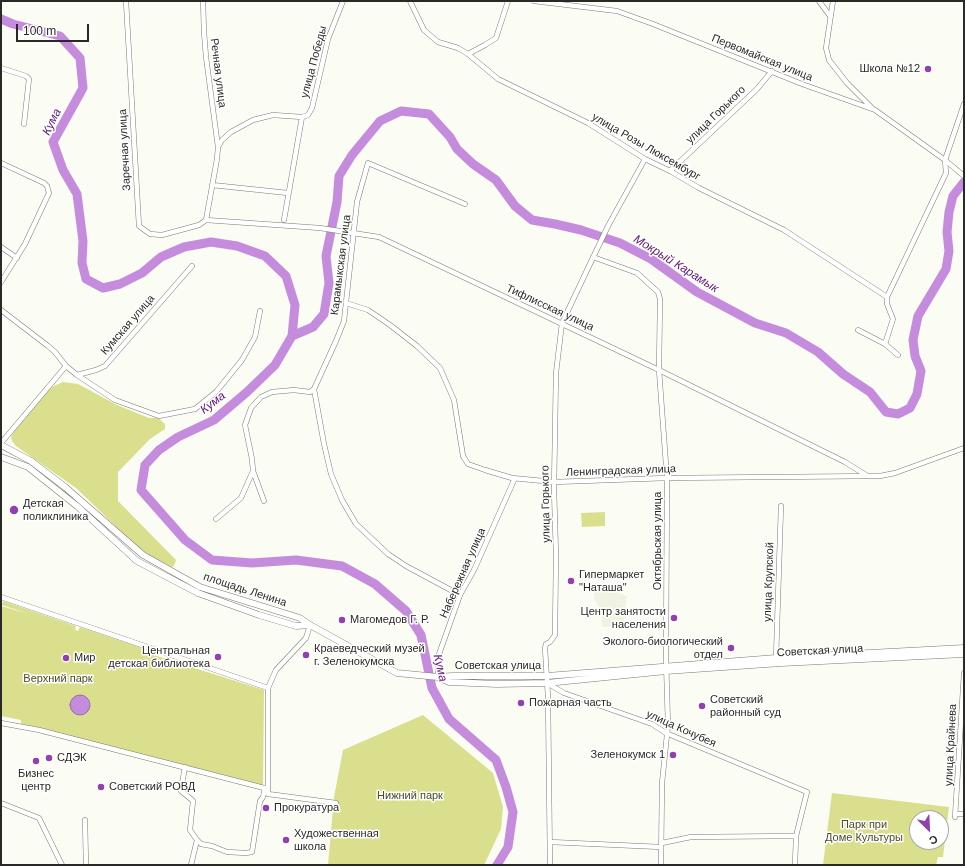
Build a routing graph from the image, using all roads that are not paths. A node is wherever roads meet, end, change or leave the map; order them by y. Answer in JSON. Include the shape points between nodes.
{"nodes":[{"id":1,"x":126,"y":1,"type":"edge"},
{"id":2,"x":202,"y":1,"type":"edge"},
{"id":3,"x":344,"y":1,"type":"edge"},
{"id":4,"x":410,"y":1,"type":"edge"},
{"id":5,"x":508,"y":1,"type":"edge"},
{"id":6,"x":534,"y":1,"type":"edge"},
{"id":7,"x":819,"y":1,"type":"edge"},
{"id":8,"x":833,"y":1,"type":"edge"},
{"id":9,"x":830,"y":16,"type":"junction"},
{"id":10,"x":468,"y":54,"type":"junction"},
{"id":11,"x":1,"y":68,"type":"edge"},
{"id":12,"x":772,"y":71,"type":"junction"},
{"id":13,"x":964,"y":104,"type":"edge"},
{"id":14,"x":874,"y":110,"type":"junction"},
{"id":15,"x":302,"y":118,"type":"junction"},
{"id":16,"x":24,"y":124,"type":"dead end"},
{"id":17,"x":218,"y":147,"type":"junction"},
{"id":18,"x":645,"y":159,"type":"junction"},
{"id":19,"x":945,"y":160,"type":"junction"},
{"id":20,"x":1,"y":163,"type":"edge"},
{"id":21,"x":670,"y":171,"type":"junction"},
{"id":22,"x":964,"y":176,"type":"edge"},
{"id":23,"x":212,"y":185,"type":"junction"},
{"id":24,"x":288,"y":194,"type":"junction"},
{"id":25,"x":465,"y":204,"type":"dead end"},
{"id":26,"x":206,"y":220,"type":"junction"},
{"id":27,"x":284,"y":220,"type":"dead end"},
{"id":28,"x":354,"y":233,"type":"junction"},
{"id":29,"x":1,"y":247,"type":"edge"},
{"id":30,"x":593,"y":257,"type":"junction"},
{"id":31,"x":17,"y":258,"type":"junction"},
{"id":32,"x":192,"y":266,"type":"dead end"},
{"id":33,"x":1,"y":282,"type":"edge"},
{"id":34,"x":887,"y":297,"type":"junction"},
{"id":35,"x":346,"y":303,"type":"junction"},
{"id":36,"x":1,"y":310,"type":"edge"},
{"id":37,"x":260,"y":310,"type":"dead end"},
{"id":38,"x":562,"y":323,"type":"junction"},
{"id":39,"x":858,"y":330,"type":"dead end"},
{"id":40,"x":885,"y":344,"type":"junction"},
{"id":41,"x":898,"y":355,"type":"dead end"},
{"id":42,"x":66,"y":366,"type":"junction"},
{"id":43,"x":659,"y":370,"type":"junction"},
{"id":44,"x":77,"y":375,"type":"junction"},
{"id":45,"x":314,"y":389,"type":"junction"},
{"id":46,"x":1,"y":444,"type":"edge"},
{"id":47,"x":964,"y":448,"type":"edge"},
{"id":48,"x":1,"y":457,"type":"edge"},
{"id":49,"x":253,"y":471,"type":"junction"},
{"id":50,"x":867,"y":475,"type":"junction"},
{"id":51,"x":515,"y":478,"type":"junction"},
{"id":52,"x":667,"y":478,"type":"junction"},
{"id":53,"x":554,"y":482,"type":"junction"},
{"id":54,"x":264,"y":501,"type":"dead end"},
{"id":55,"x":781,"y":506,"type":"dead end"},
{"id":56,"x":216,"y":519,"type":"dead end"},
{"id":57,"x":460,"y":595,"type":"junction"},
{"id":58,"x":1,"y":597,"type":"edge"},
{"id":59,"x":310,"y":625,"type":"junction"},
{"id":60,"x":964,"y":648,"type":"edge"},
{"id":61,"x":964,"y":654,"type":"edge"},
{"id":62,"x":776,"y":658,"type":"junction"},
{"id":63,"x":666,"y":669,"type":"junction"},
{"id":64,"x":964,"y":673,"type":"edge"},
{"id":65,"x":438,"y":678,"type":"junction"},
{"id":66,"x":547,"y":680,"type":"junction"},
{"id":67,"x":268,"y":688,"type":"junction"},
{"id":68,"x":1,"y":723,"type":"edge"},
{"id":69,"x":668,"y":734,"type":"junction"},
{"id":70,"x":185,"y":767,"type":"junction"},
{"id":71,"x":266,"y":788,"type":"junction"},
{"id":72,"x":1,"y":803,"type":"edge"},
{"id":73,"x":336,"y":803,"type":"dead end"},
{"id":74,"x":964,"y":814,"type":"edge"},
{"id":75,"x":85,"y":820,"type":"dead end"},
{"id":76,"x":796,"y":836,"type":"junction"},
{"id":77,"x":197,"y":840,"type":"junction"},
{"id":78,"x":550,"y":842,"type":"junction"},
{"id":79,"x":662,"y":845,"type":"junction"},
{"id":80,"x":62,"y":865,"type":"edge"},
{"id":81,"x":86,"y":865,"type":"edge"},
{"id":82,"x":191,"y":865,"type":"edge"},
{"id":83,"x":550,"y":865,"type":"edge"},
{"id":84,"x":661,"y":865,"type":"edge"},
{"id":85,"x":795,"y":865,"type":"edge"}],
"edges":[{"from":1,"to":26,"type":"street","name":"Заречная улица","via":[[139,226],[150,234],[162,235],[199,225]]},
{"from":2,"to":17,"type":"street","name":"Речная улица","via":[[206,57]]},
{"from":3,"to":15,"type":"street","name":"улица Победы","via":[[328,38],[312,108],[308,115]]},
{"from":4,"to":10,"type":"street","name":"улица Розы Люксембург","via":[[424,30],[438,42]]},
{"from":5,"to":10,"type":"street","via":[[496,38]]},
{"from":6,"to":12,"type":"street","name":"Первомайская улица","via":[[617,11]]},
{"from":7,"to":9,"type":"street"},
{"from":8,"to":9,"type":"street"},
{"from":9,"to":14,"type":"street","via":[[826,48],[829,60],[847,83]]},
{"from":10,"to":18,"type":"street","name":"улица Розы Люксембург","via":[[498,79],[588,123]]},
{"from":11,"to":16,"type":"street","via":[[29,79]]},
{"from":12,"to":14,"type":"street","name":"Первомайская улица"},
{"from":12,"to":21,"type":"street","name":"улица Горького"},
{"from":13,"to":19,"type":"street"},
{"from":14,"to":19,"type":"street","name":"Первомайская улица"},
{"from":15,"to":17,"type":"street","via":[[273,114],[253,120],[230,132]]},
{"from":15,"to":24,"type":"street","name":"улица Победы"},
{"from":17,"to":23,"type":"street","name":"Речная улица"},
{"from":18,"to":21,"type":"street","name":"улица Розы Люксембург"},
{"from":18,"to":30,"type":"street","name":"улица Горького"},
{"from":19,"to":22,"type":"street","name":"Первомайская улица"},
{"from":19,"to":34,"type":"street","via":[[946,173]]},
{"from":20,"to":31,"type":"street","via":[[44,184],[49,190]]},
{"from":21,"to":34,"type":"street","name":"улица Розы Люксембург","via":[[784,230]]},
{"from":23,"to":24,"type":"street"},
{"from":23,"to":26,"type":"street","name":"Речная улица"},
{"from":24,"to":27,"type":"street","name":"улица Победы"},
{"from":25,"to":28,"type":"street","name":"Карамыкская улица","via":[[368,163],[357,202]]},
{"from":26,"to":28,"type":"street","name":"Тифлисская улица","via":[[320,228]]},
{"from":28,"to":35,"type":"street","name":"Карамыкская улица"},
{"from":28,"to":38,"type":"street","name":"Тифлисская улица","via":[[379,237]]},
{"from":29,"to":31,"type":"street"},
{"from":30,"to":38,"type":"street","name":"улица Горького"},
{"from":30,"to":43,"type":"street","name":"Октябрьская улица","via":[[638,273],[658,292]]},
{"from":31,"to":33,"type":"street"},
{"from":32,"to":44,"type":"street","name":"Кумская улица","via":[[105,366]]},
{"from":34,"to":40,"type":"street","via":[[893,319]]},
{"from":35,"to":45,"type":"street","name":"Карамыкская улица","via":[[344,321]]},
{"from":35,"to":51,"type":"street","name":"Ленинградская улица","via":[[368,310],[390,324],[440,368],[454,400],[463,456],[468,464]]},
{"from":36,"to":42,"type":"street","via":[[55,352]]},
{"from":37,"to":44,"type":"street","via":[[255,337],[242,360],[216,392],[195,409],[159,416],[115,400]]},
{"from":38,"to":43,"type":"street","name":"Тифлисская улица"},
{"from":38,"to":53,"type":"street","name":"улица Горького","via":[[556,373]]},
{"from":39,"to":40,"type":"street"},
{"from":40,"to":41,"type":"street"},
{"from":42,"to":44,"type":"street"},
{"from":42,"to":46,"type":"street"},
{"from":43,"to":50,"type":"street","name":"Тифлисская улица"},
{"from":43,"to":52,"type":"street","name":"Октябрьская улица"},
{"from":45,"to":49,"type":"street","via":[[310,392],[272,392],[261,397],[251,408],[245,425]]},
{"from":45,"to":57,"type":"street","via":[[331,474],[356,524],[388,554]]},
{"from":46,"to":59,"type":"street","name":"площадь Ленина","via":[[31,461],[66,487],[143,555],[200,587],[300,618]]},
{"from":47,"to":50,"type":"street","name":"Ленинградская улица","via":[[895,473]]},
{"from":48,"to":59,"type":"street","name":"площадь Ленина","via":[[28,467],[77,506],[137,561],[198,593],[296,626]]},
{"from":49,"to":54,"type":"street"},
{"from":49,"to":56,"type":"street","via":[[240,498]]},
{"from":50,"to":52,"type":"street","name":"Ленинградская улица"},
{"from":51,"to":53,"type":"street","name":"Ленинградская улица"},
{"from":51,"to":57,"type":"street","name":"Набережная улица","via":[[474,570]]},
{"from":52,"to":53,"type":"street","name":"Ленинградская улица"},
{"from":52,"to":63,"type":"street","name":"Октябрьская улица"},
{"from":53,"to":66,"type":"street","name":"улица Горького","via":[[555,635],[546,644]]},
{"from":55,"to":62,"type":"street","name":"улица Крупской"},
{"from":57,"to":65,"type":"street","name":"Набережная улица","via":[[438,657]]},
{"from":58,"to":67,"type":"street"},
{"from":59,"to":65,"type":"street","name":"площадь Ленина","via":[[397,673]]},
{"from":59,"to":67,"type":"street","via":[[306,638],[276,670]]},
{"from":60,"to":62,"type":"street","name":"Советская улица"},
{"from":61,"to":63,"type":"street","name":"Советская улица"},
{"from":62,"to":63,"type":"street","name":"Советская улица"},
{"from":63,"to":66,"type":"street","name":"Советская улица"},
{"from":63,"to":69,"type":"street","name":"Октябрьская улица"},
{"from":64,"to":74,"type":"street","name":"улица Крайнева","via":[[956,816]]},
{"from":65,"to":66,"type":"street","name":"Советская улица","via":[[449,682],[497,684]]},
{"from":66,"to":69,"type":"street","name":"улица Кочубея","via":[[564,692],[652,724]]},
{"from":66,"to":78,"type":"street","name":"улица Горького"},
{"from":67,"to":71,"type":"street"},
{"from":68,"to":70,"type":"street","via":[[39,730]]},
{"from":69,"to":76,"type":"street","name":"улица Кочубея","via":[[807,792]]},
{"from":69,"to":79,"type":"street","name":"Октябрьская улица","via":[[662,783]]},
{"from":70,"to":71,"type":"street"},
{"from":70,"to":77,"type":"street","via":[[180,789],[193,804],[190,830]]},
{"from":71,"to":73,"type":"street","via":[[268,794]]},
{"from":71,"to":77,"type":"street","via":[[260,801],[252,852],[227,852],[201,844]]},
{"from":72,"to":80,"type":"street","via":[[39,818]]},
{"from":75,"to":81,"type":"street"},
{"from":76,"to":79,"type":"street","via":[[691,837]]},
{"from":76,"to":85,"type":"street"},
{"from":77,"to":82,"type":"street"},
{"from":78,"to":79,"type":"street"},
{"from":78,"to":83,"type":"street","name":"улица Горького"},
{"from":79,"to":84,"type":"street","name":"Октябрьская улица"}]}
